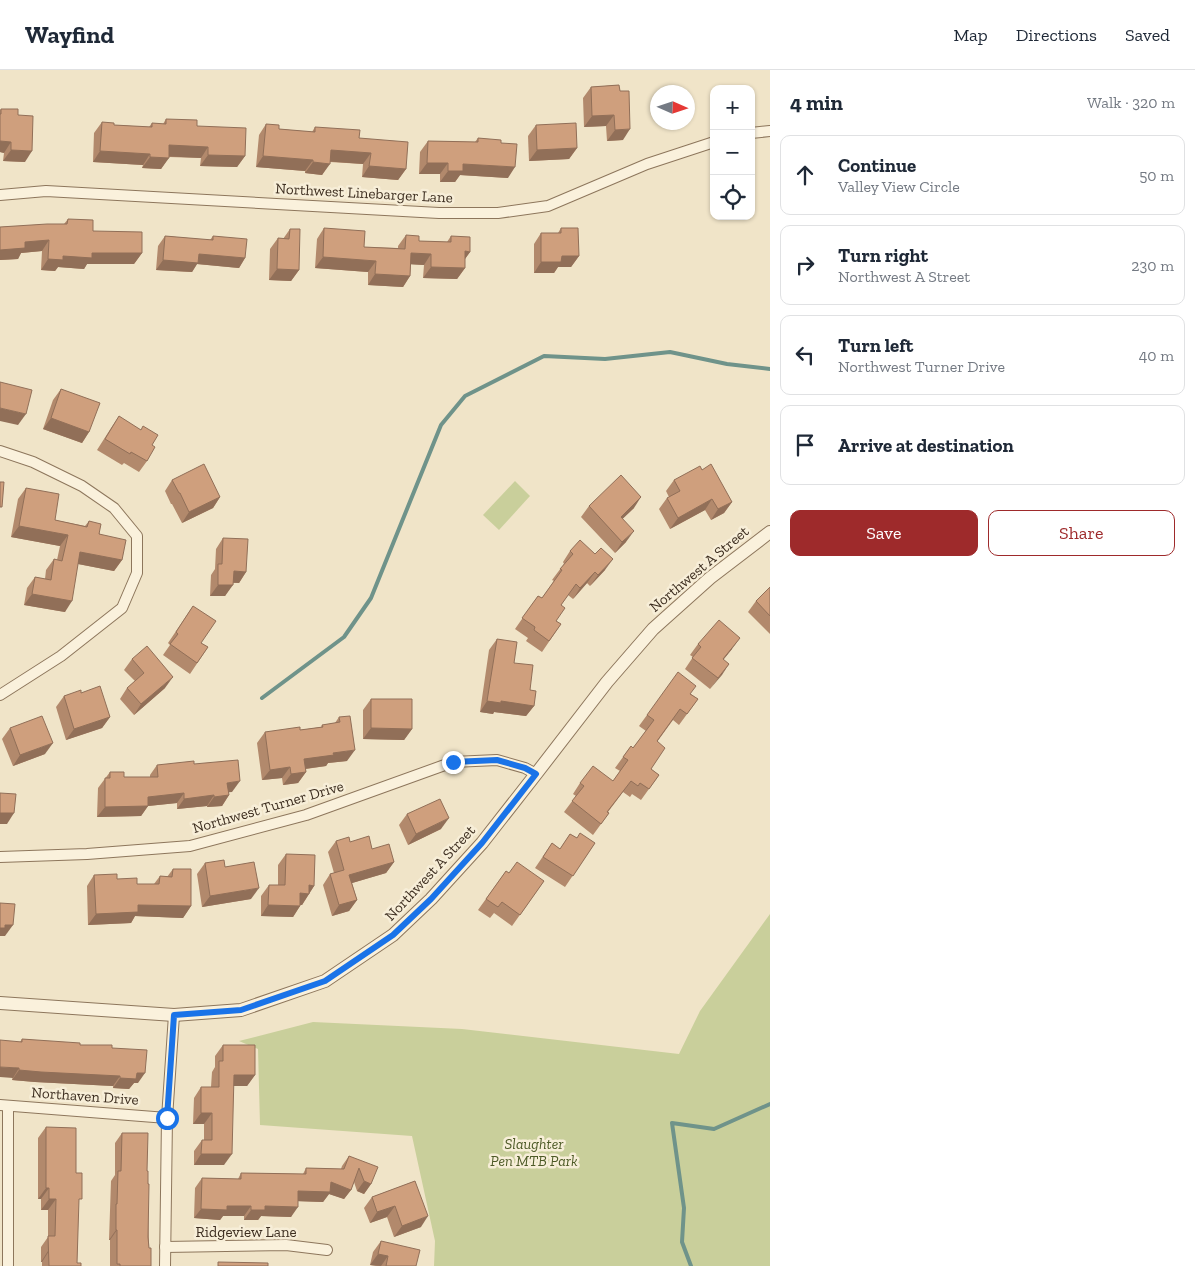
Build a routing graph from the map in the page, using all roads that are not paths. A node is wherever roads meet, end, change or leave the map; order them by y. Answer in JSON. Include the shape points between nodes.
{"nodes":[{"id":1,"x":770,"y":131,"type":"edge"},
{"id":2,"x":755,"y":133,"type":"edge"},
{"id":3,"x":710,"y":143,"type":"edge"},
{"id":4,"x":0,"y":195,"type":"edge"},
{"id":5,"x":0,"y":452,"type":"edge"},
{"id":6,"x":770,"y":532,"type":"edge"},
{"id":7,"x":0,"y":695,"type":"edge"},
{"id":8,"x":536,"y":774,"type":"junction"},
{"id":9,"x":0,"y":857,"type":"edge"},
{"id":10,"x":0,"y":1002,"type":"edge"},
{"id":11,"x":174,"y":1015,"type":"junction"},
{"id":12,"x":4,"y":1106,"type":"edge"},
{"id":13,"x":167,"y":1118,"type":"junction"},
{"id":14,"x":165,"y":1247,"type":"junction"},
{"id":15,"x":327,"y":1250,"type":"dead end"},
{"id":16,"x":8,"y":1266,"type":"edge"},
{"id":17,"x":166,"y":1266,"type":"edge"}],
"edges":[{"from":1,"to":2,"type":"street"},
{"from":3,"to":4,"type":"street","name":"Northwest Linebarger Lane","via":[[647,164],[548,206],[498,213],[439,213],[46,191]]},
{"from":5,"to":7,"type":"street","via":[[33,462],[82,486],[114,508],[137,536],[138,573],[122,608],[61,656]]},
{"from":6,"to":8,"type":"street","name":"Northwest A Street","via":[[710,578],[653,629],[607,682]]},
{"from":8,"to":9,"type":"street","name":"Northwest Turner Drive","via":[[497,760],[453,762],[306,815],[190,846]]},
{"from":8,"to":11,"type":"street","name":"Northwest A Street","via":[[482,843],[431,899],[393,935],[325,981],[241,1010]]},
{"from":10,"to":11,"type":"street","name":"Northwest A Street"},
{"from":11,"to":13,"type":"street"},
{"from":12,"to":13,"type":"street","name":"Northaven Drive"},
{"from":12,"to":16,"type":"street"},
{"from":13,"to":14,"type":"street"},
{"from":14,"to":15,"type":"street","name":"Ridgeview Lane","via":[[286,1246]]},
{"from":14,"to":17,"type":"street"}]}
